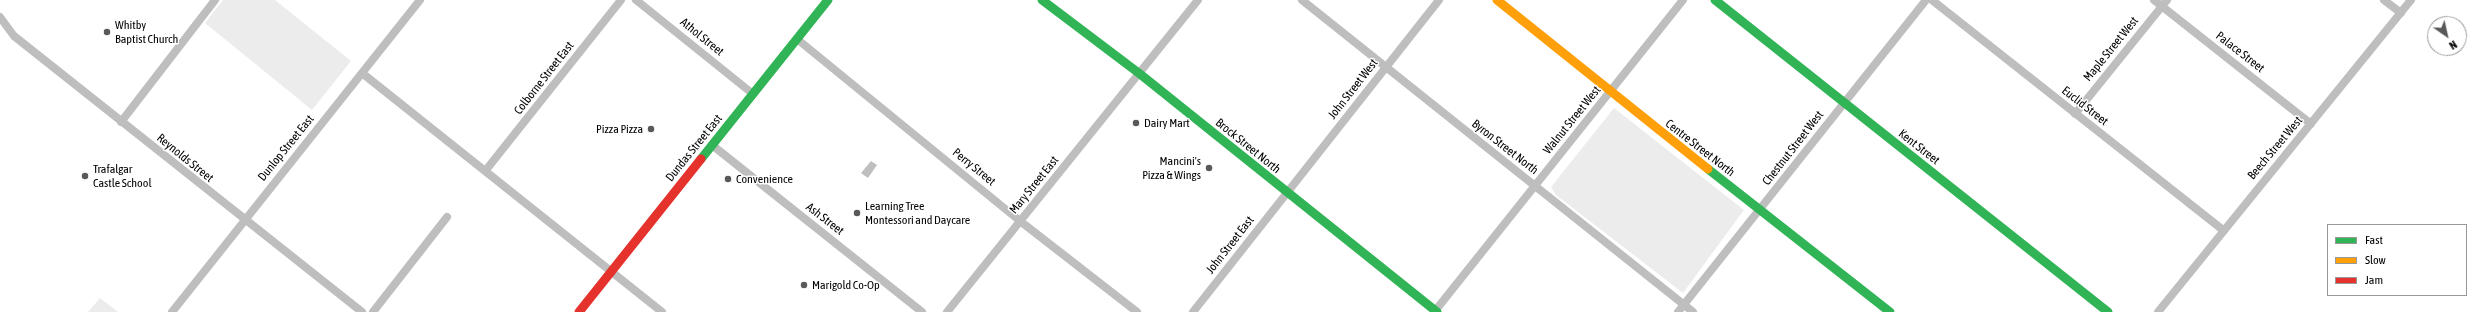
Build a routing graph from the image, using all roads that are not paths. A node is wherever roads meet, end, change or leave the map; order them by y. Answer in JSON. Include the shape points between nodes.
{"nodes":[{"id":1,"x":215,"y":0,"type":"edge"},
{"id":2,"x":621,"y":0,"type":"edge"},
{"id":3,"x":636,"y":0,"type":"edge"},
{"id":4,"x":828,"y":0,"type":"edge"},
{"id":5,"x":1042,"y":0,"type":"edge"},
{"id":6,"x":1198,"y":0,"type":"edge"},
{"id":7,"x":1302,"y":0,"type":"edge"},
{"id":8,"x":1439,"y":0,"type":"edge"},
{"id":9,"x":1497,"y":0,"type":"edge"},
{"id":10,"x":1683,"y":0,"type":"edge"},
{"id":11,"x":1715,"y":0,"type":"edge"},
{"id":12,"x":1926,"y":0,"type":"edge"},
{"id":13,"x":1932,"y":0,"type":"edge"},
{"id":14,"x":2154,"y":0,"type":"edge"},
{"id":15,"x":2384,"y":0,"type":"edge"},
{"id":16,"x":2411,"y":0,"type":"edge"},
{"id":17,"x":417,"y":1,"type":"edge"},
{"id":18,"x":2164,"y":3,"type":"edge"},
{"id":19,"x":2400,"y":13,"type":"junction"},
{"id":20,"x":0,"y":17,"type":"edge"},
{"id":21,"x":797,"y":39,"type":"junction"},
{"id":22,"x":1386,"y":67,"type":"junction"},
{"id":23,"x":362,"y":73,"type":"junction"},
{"id":24,"x":1140,"y":74,"type":"junction"},
{"id":25,"x":1610,"y":91,"type":"junction"},
{"id":26,"x":753,"y":94,"type":"junction"},
{"id":27,"x":1844,"y":102,"type":"junction"},
{"id":28,"x":2075,"y":114,"type":"junction"},
{"id":29,"x":121,"y":122,"type":"junction"},
{"id":30,"x":2311,"y":124,"type":"junction"},
{"id":31,"x":712,"y":145,"type":"junction"},
{"id":32,"x":486,"y":170,"type":"junction"},
{"id":33,"x":1535,"y":186,"type":"junction"},
{"id":34,"x":1286,"y":192,"type":"junction"},
{"id":35,"x":1759,"y":210,"type":"junction"},
{"id":36,"x":446,"y":217,"type":"dead end"},
{"id":37,"x":244,"y":220,"type":"junction"},
{"id":38,"x":1020,"y":221,"type":"junction"},
{"id":39,"x":2223,"y":230,"type":"junction"},
{"id":40,"x":611,"y":272,"type":"junction"},
{"id":41,"x":1684,"y":305,"type":"junction"},
{"id":42,"x":1436,"y":311,"type":"edge"},
{"id":43,"x":172,"y":312,"type":"edge"},
{"id":44,"x":362,"y":312,"type":"edge"},
{"id":45,"x":372,"y":312,"type":"edge"},
{"id":46,"x":579,"y":312,"type":"edge"},
{"id":47,"x":662,"y":312,"type":"edge"},
{"id":48,"x":922,"y":312,"type":"edge"},
{"id":49,"x":948,"y":312,"type":"edge"},
{"id":50,"x":1137,"y":312,"type":"edge"},
{"id":51,"x":1193,"y":312,"type":"edge"},
{"id":52,"x":1678,"y":312,"type":"edge"},
{"id":53,"x":1693,"y":312,"type":"edge"},
{"id":54,"x":1890,"y":312,"type":"edge"},
{"id":55,"x":2108,"y":312,"type":"edge"},
{"id":56,"x":2158,"y":312,"type":"edge"}],
"edges":[{"from":1,"to":29,"type":"street"},
{"from":2,"to":32,"type":"street","name":"Colborne Street East"},
{"from":3,"to":26,"type":"street","name":"Athol Street"},
{"from":4,"to":21,"type":"street","name":"Dundas Street East"},
{"from":5,"to":24,"type":"street","name":"Brock Street North"},
{"from":6,"to":24,"type":"street","name":"Mary Street East"},
{"from":7,"to":22,"type":"street","name":"Byron Street North"},
{"from":8,"to":22,"type":"street","name":"John Street West"},
{"from":9,"to":25,"type":"street","name":"Centre Street North"},
{"from":10,"to":25,"type":"street","name":"Walnut Street West"},
{"from":11,"to":27,"type":"street","name":"Kent Street"},
{"from":12,"to":27,"type":"street","name":"Chestnut Street West"},
{"from":13,"to":28,"type":"street","name":"Euclid Street"},
{"from":14,"to":18,"type":"street","name":"Palace Street"},
{"from":15,"to":19,"type":"street"},
{"from":16,"to":19,"type":"street","name":"Beech Street West"},
{"from":17,"to":23,"type":"street","name":"Dunlop Street East"},
{"from":18,"to":28,"type":"street","name":"Maple Street West"},
{"from":18,"to":30,"type":"street","name":"Palace Street"},
{"from":19,"to":30,"type":"street","name":"Beech Street West"},
{"from":20,"to":29,"type":"street","name":"Reynolds Street","via":[[14,36]]},
{"from":21,"to":26,"type":"street","name":"Dundas Street East"},
{"from":21,"to":38,"type":"street","name":"Perry Street"},
{"from":22,"to":33,"type":"street","name":"Byron Street North"},
{"from":22,"to":34,"type":"street","name":"John Street West"},
{"from":23,"to":32,"type":"street"},
{"from":23,"to":37,"type":"street","name":"Dunlop Street East"},
{"from":24,"to":34,"type":"street","name":"Brock Street North"},
{"from":24,"to":38,"type":"street","name":"Mary Street East"},
{"from":25,"to":33,"type":"street","name":"Walnut Street West"},
{"from":25,"to":35,"type":"street","name":"Centre Street North"},
{"from":26,"to":31,"type":"street","name":"Dundas Street East"},
{"from":27,"to":35,"type":"street","name":"Chestnut Street West"},
{"from":27,"to":55,"type":"street","name":"Kent Street"},
{"from":28,"to":39,"type":"street","name":"Euclid Street"},
{"from":29,"to":37,"type":"street","name":"Reynolds Street"},
{"from":30,"to":39,"type":"street","name":"Beech Street West"},
{"from":31,"to":40,"type":"street","name":"Dundas Street East"},
{"from":31,"to":48,"type":"street","name":"Ash Street"},
{"from":32,"to":40,"type":"street"},
{"from":33,"to":41,"type":"street","name":"Byron Street North"},
{"from":33,"to":42,"type":"street","name":"Walnut Street West"},
{"from":34,"to":42,"type":"street","name":"Brock Street North"},
{"from":34,"to":51,"type":"street","name":"John Street East"},
{"from":35,"to":41,"type":"street","name":"Chestnut Street West"},
{"from":35,"to":54,"type":"street","name":"Centre Street North"},
{"from":36,"to":45,"type":"street"},
{"from":37,"to":43,"type":"street","name":"Dunlop Street East"},
{"from":37,"to":44,"type":"street","name":"Reynolds Street"},
{"from":38,"to":49,"type":"street","name":"Mary Street East"},
{"from":38,"to":50,"type":"street","name":"Perry Street"},
{"from":39,"to":56,"type":"street","name":"Beech Street West"},
{"from":40,"to":46,"type":"street","name":"Dundas Street East"},
{"from":40,"to":47,"type":"street"},
{"from":41,"to":52,"type":"street","name":"Chestnut Street West"},
{"from":41,"to":53,"type":"street","name":"Byron Street North"}]}
